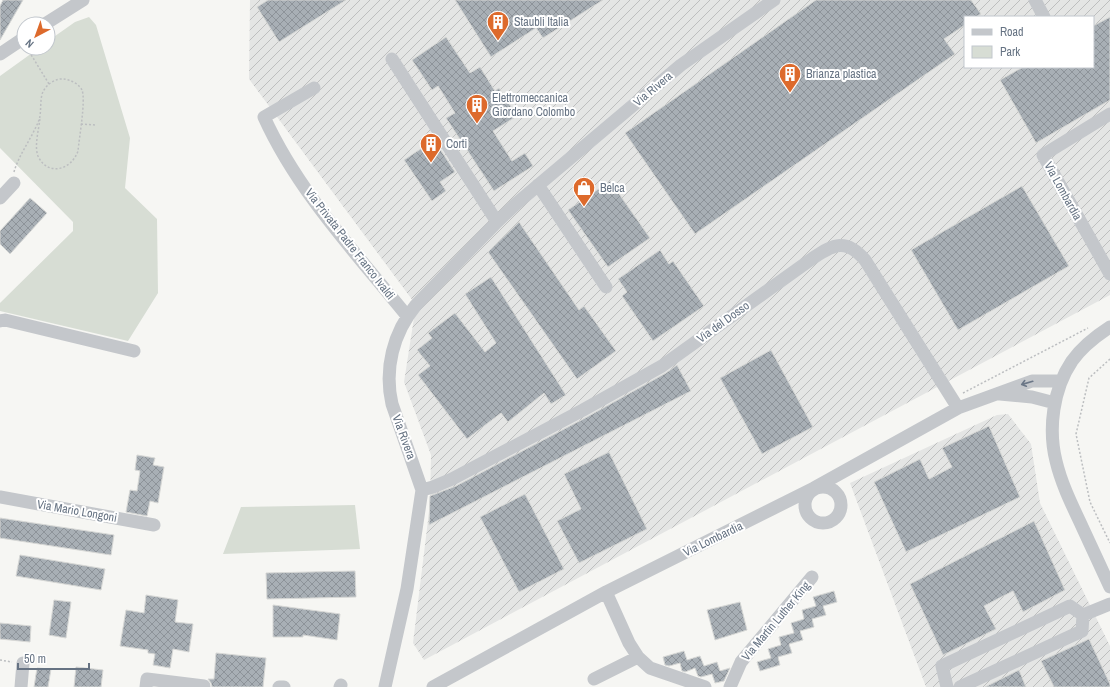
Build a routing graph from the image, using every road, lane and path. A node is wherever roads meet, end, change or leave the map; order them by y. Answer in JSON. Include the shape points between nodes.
{"nodes":[{"id":1,"x":83,"y":0,"type":"edge"},
{"id":2,"x":774,"y":0,"type":"edge"},
{"id":3,"x":1035,"y":0,"type":"edge"},
{"id":4,"x":1043,"y":16,"type":"edge"},
{"id":5,"x":56,"y":17,"type":"edge"},
{"id":6,"x":16,"y":43,"type":"edge"},
{"id":7,"x":0,"y":54,"type":"edge"},
{"id":8,"x":32,"y":56,"type":"edge"},
{"id":9,"x":392,"y":58,"type":"dead end"},
{"id":10,"x":50,"y":84,"type":"junction"},
{"id":11,"x":314,"y":88,"type":"dead end"},
{"id":12,"x":1110,"y":114,"type":"edge"},
{"id":13,"x":40,"y":118,"type":"junction"},
{"id":14,"x":81,"y":124,"type":"junction"},
{"id":15,"x":96,"y":126,"type":"dead end"},
{"id":16,"x":14,"y":183,"type":"joint"},
{"id":17,"x":538,"y":185,"type":"junction"},
{"id":18,"x":0,"y":198,"type":"edge"},
{"id":19,"x":497,"y":222,"type":"junction"},
{"id":20,"x":1110,"y":274,"type":"edge"},
{"id":21,"x":606,"y":287,"type":"dead end"},
{"id":22,"x":407,"y":316,"type":"junction"},
{"id":23,"x":0,"y":321,"type":"edge"},
{"id":24,"x":1090,"y":326,"type":"dead end"},
{"id":25,"x":1110,"y":327,"type":"edge"},
{"id":26,"x":134,"y":351,"type":"dead end"},
{"id":27,"x":1110,"y":359,"type":"edge"},
{"id":28,"x":1061,"y":381,"type":"junction"},
{"id":29,"x":995,"y":394,"type":"junction"},
{"id":30,"x":955,"y":403,"type":"junction"},
{"id":31,"x":1055,"y":403,"type":"junction"},
{"id":32,"x":422,"y":490,"type":"junction"},
{"id":33,"x":0,"y":497,"type":"edge"},
{"id":34,"x":154,"y":525,"type":"dead end"},
{"id":35,"x":1110,"y":543,"type":"edge"},
{"id":36,"x":812,"y":577,"type":"dead end"},
{"id":37,"x":1110,"y":587,"type":"edge"},
{"id":38,"x":606,"y":592,"type":"junction"},
{"id":39,"x":1110,"y":604,"type":"edge"},
{"id":40,"x":1083,"y":615,"type":"junction"},
{"id":41,"x":638,"y":657,"type":"junction"},
{"id":42,"x":23,"y":663,"type":"dead end"},
{"id":43,"x":594,"y":679,"type":"dead end"},
{"id":44,"x":678,"y":683,"type":"edge"},
{"id":45,"x":204,"y":686,"type":"dead end"},
{"id":46,"x":21,"y":687,"type":"edge"},
{"id":47,"x":146,"y":687,"type":"edge"},
{"id":48,"x":385,"y":687,"type":"edge"},
{"id":49,"x":433,"y":687,"type":"edge"},
{"id":50,"x":705,"y":687,"type":"edge"},
{"id":51,"x":730,"y":687,"type":"edge"},
{"id":52,"x":947,"y":687,"type":"edge"},
{"id":53,"x":960,"y":687,"type":"edge"}],
"edges":[{"from":1,"to":5,"type":"street"},
{"from":2,"to":17,"type":"street","name":"Via Rivera","via":[[681,66]]},
{"from":3,"to":4,"type":"street"},
{"from":6,"to":7,"type":"street"},
{"from":8,"to":10,"type":"path"},
{"from":9,"to":19,"type":"street"},
{"from":10,"to":13,"type":"path","via":[[43,90]]},
{"from":10,"to":14,"type":"path","via":[[58,78],[72,81],[79,86],[83,102]]},
{"from":11,"to":22,"type":"street","name":"Via Privata Padre Franco Ivaldi","via":[[264,117],[272,135],[312,199]]},
{"from":12,"to":20,"type":"street","name":"Via Lombardia","via":[[1043,155]]},
{"from":13,"to":14,"type":"path","via":[[38,155],[46,165],[56,169],[64,168],[75,159]]},
{"from":13,"to":16,"type":"path","via":[[14,171]]},
{"from":14,"to":15,"type":"path"},
{"from":16,"to":18,"type":"street"},
{"from":17,"to":19,"type":"street","name":"Via Rivera"},
{"from":17,"to":21,"type":"street"},
{"from":19,"to":22,"type":"street","name":"Via Rivera"},
{"from":22,"to":32,"type":"street","name":"Via Rivera","via":[[394,343],[389,384],[392,404]]},
{"from":23,"to":26,"type":"street","via":[[5,320]]},
{"from":24,"to":30,"type":"path"},
{"from":25,"to":28,"type":"street","via":[[1093,338],[1072,361]]},
{"from":27,"to":35,"type":"path","via":[[1089,378],[1076,434],[1090,502]]},
{"from":28,"to":29,"type":"street","name":"Via Lombardia","one_way":true,"via":[[1032,381]]},
{"from":28,"to":31,"type":"street"},
{"from":29,"to":30,"type":"street","name":"Via Lombardia"},
{"from":29,"to":31,"type":"street","via":[[1032,397]]},
{"from":30,"to":32,"type":"street","name":"Via del Dosso","via":[[865,260],[854,249],[840,245],[813,258],[662,366],[452,479]]},
{"from":30,"to":38,"type":"street","name":"Via Lombardia","via":[[814,488]]},
{"from":31,"to":37,"type":"street","via":[[1052,432],[1055,460],[1062,484]]},
{"from":32,"to":48,"type":"street","name":"Via Rivera","via":[[407,589]]},
{"from":33,"to":34,"type":"street","name":"Via Mario Longoni"},
{"from":36,"to":51,"type":"street","name":"Via Martin Luther King","via":[[741,662]]},
{"from":38,"to":41,"type":"street"},
{"from":38,"to":49,"type":"street","name":"Via Lombardia"},
{"from":39,"to":40,"type":"street"},
{"from":40,"to":52,"type":"street","via":[[1070,606],[942,666]]},
{"from":40,"to":53,"type":"street","via":[[1082,631]]},
{"from":41,"to":43,"type":"street"},
{"from":41,"to":44,"type":"street","via":[[650,668]]},
{"from":42,"to":46,"type":"street"},
{"from":44,"to":50,"type":"street"},
{"from":45,"to":47,"type":"street","via":[[147,679]]}]}
